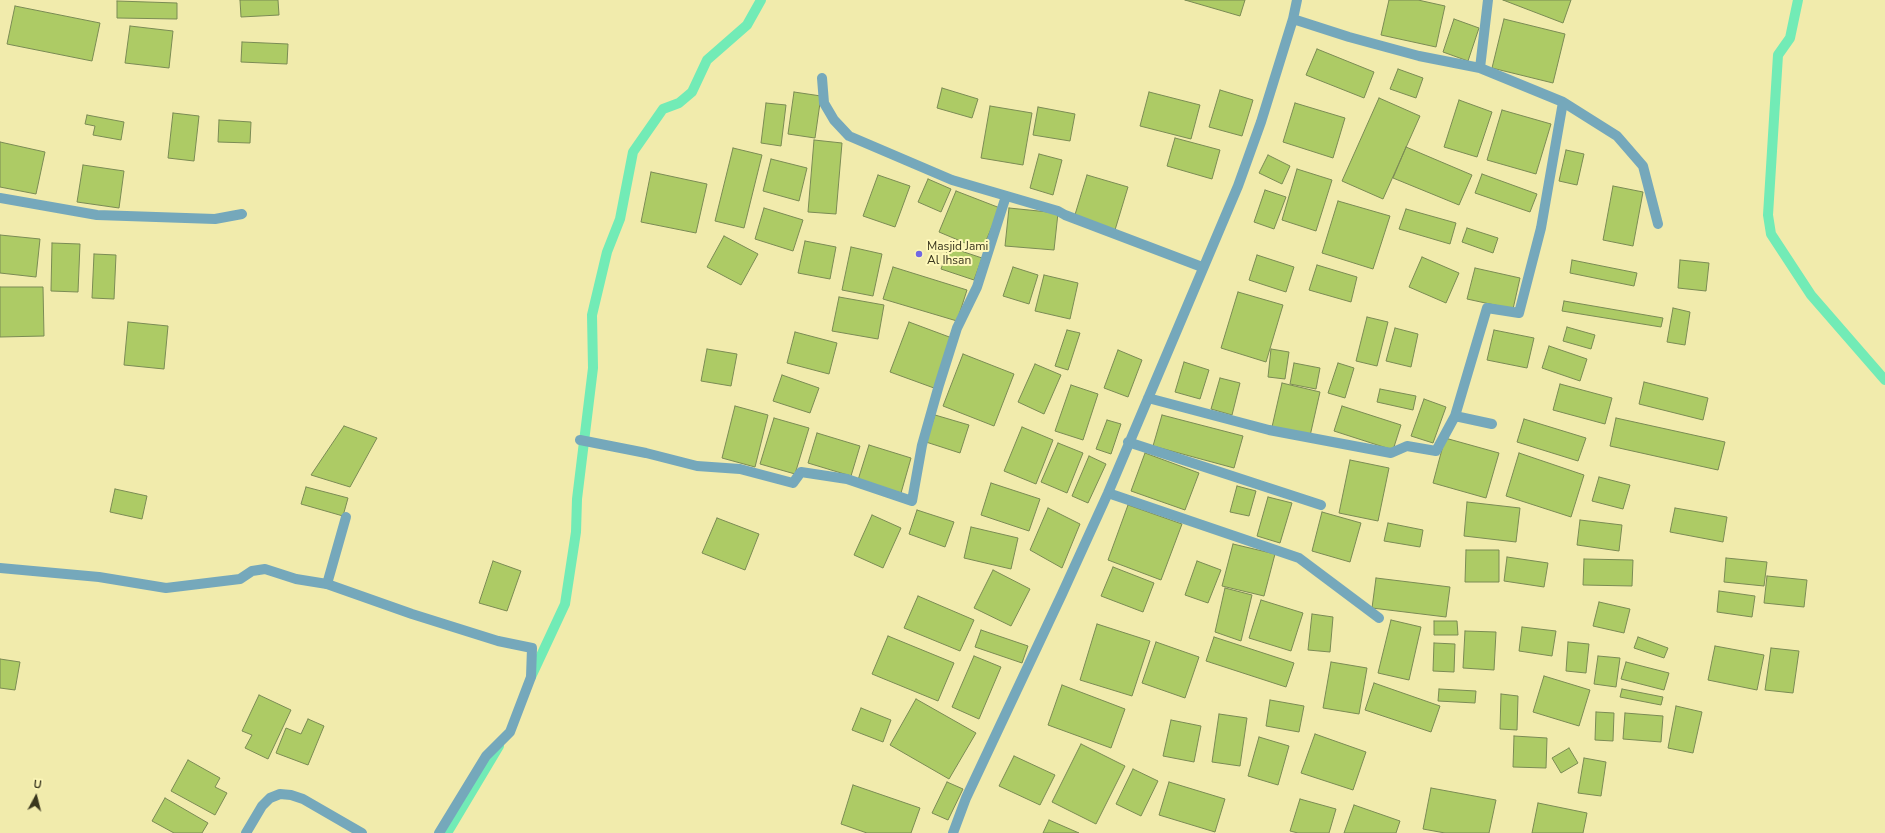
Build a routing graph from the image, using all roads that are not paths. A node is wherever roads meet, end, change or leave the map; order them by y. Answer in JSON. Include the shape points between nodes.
{"nodes":[{"id":1,"x":1297,"y":0,"type":"edge"},
{"id":2,"x":1488,"y":0,"type":"edge"},
{"id":3,"x":1293,"y":18,"type":"junction"},
{"id":4,"x":1480,"y":68,"type":"junction"},
{"id":5,"x":822,"y":78,"type":"dead end"},
{"id":6,"x":1563,"y":102,"type":"junction"},
{"id":7,"x":1006,"y":196,"type":"junction"},
{"id":8,"x":0,"y":198,"type":"edge"},
{"id":9,"x":242,"y":214,"type":"dead end"},
{"id":10,"x":1658,"y":224,"type":"dead end"},
{"id":11,"x":1202,"y":267,"type":"junction"},
{"id":12,"x":1148,"y":398,"type":"junction"},
{"id":13,"x":1455,"y":416,"type":"junction"},
{"id":14,"x":1492,"y":424,"type":"dead end"},
{"id":15,"x":580,"y":440,"type":"dead end"},
{"id":16,"x":1128,"y":442,"type":"junction"},
{"id":17,"x":1108,"y":493,"type":"junction"},
{"id":18,"x":1321,"y":505,"type":"dead end"},
{"id":19,"x":346,"y":517,"type":"dead end"},
{"id":20,"x":0,"y":568,"type":"edge"},
{"id":21,"x":327,"y":584,"type":"junction"},
{"id":22,"x":1379,"y":618,"type":"dead end"},
{"id":23,"x":246,"y":833,"type":"edge"},
{"id":24,"x":362,"y":833,"type":"edge"},
{"id":25,"x":439,"y":833,"type":"edge"},
{"id":26,"x":953,"y":833,"type":"edge"}],
"edges":[{"from":1,"to":3,"type":"street"},
{"from":2,"to":4,"type":"street"},
{"from":3,"to":4,"type":"street","via":[[1349,37],[1419,56]]},
{"from":3,"to":11,"type":"street","via":[[1238,186]]},
{"from":4,"to":6,"type":"street"},
{"from":5,"to":7,"type":"street","via":[[824,102],[834,120],[849,136],[952,180]]},
{"from":6,"to":10,"type":"street","via":[[1617,136],[1643,166]]},
{"from":6,"to":13,"type":"street","via":[[1541,228],[1519,313],[1487,308]]},
{"from":7,"to":11,"type":"street","via":[[1058,211]]},
{"from":7,"to":15,"type":"street","via":[[977,287],[957,328],[939,385],[922,445],[912,500],[847,479],[801,472],[793,483],[740,469],[698,466]]},
{"from":8,"to":9,"type":"street","via":[[97,215],[215,219]]},
{"from":11,"to":12,"type":"street"},
{"from":12,"to":13,"type":"street","via":[[1269,430],[1391,453],[1407,446],[1436,451]]},
{"from":12,"to":16,"type":"street"},
{"from":13,"to":14,"type":"street"},
{"from":16,"to":17,"type":"street"},
{"from":16,"to":18,"type":"street"},
{"from":17,"to":22,"type":"street","via":[[1299,558]]},
{"from":17,"to":26,"type":"street"},
{"from":19,"to":21,"type":"street"},
{"from":20,"to":21,"type":"street","via":[[166,588],[240,579],[252,571],[265,569],[296,579]]},
{"from":21,"to":25,"type":"street","via":[[498,641],[532,648],[530,677],[510,732],[486,756]]},
{"from":23,"to":24,"type":"street","via":[[262,806],[270,798],[280,794],[303,799]]}]}
